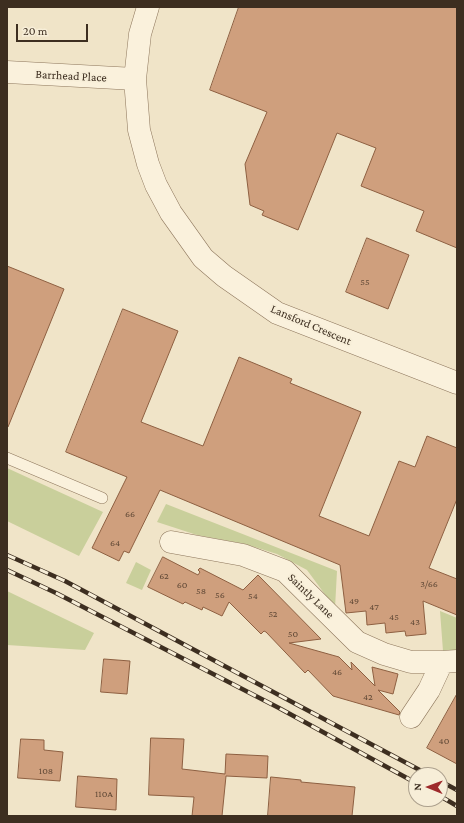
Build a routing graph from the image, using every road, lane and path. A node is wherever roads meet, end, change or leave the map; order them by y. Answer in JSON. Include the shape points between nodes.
{"nodes":[{"id":1,"x":148,"y":7,"type":"edge"},
{"id":2,"x":7,"y":72,"type":"edge"},
{"id":3,"x":135,"y":78,"type":"junction"},
{"id":4,"x":457,"y":383,"type":"edge"},
{"id":5,"x":7,"y":458,"type":"edge"},
{"id":6,"x":102,"y":498,"type":"dead end"},
{"id":7,"x":171,"y":542,"type":"dead end"},
{"id":8,"x":450,"y":662,"type":"edge"},
{"id":9,"x":411,"y":718,"type":"dead end"}],
"edges":[{"from":1,"to":3,"type":"street","name":"Lansford Crescent","via":[[140,34]]},
{"from":2,"to":3,"type":"street","name":"Barrhead Place"},
{"from":3,"to":4,"type":"street","name":"Lansford Crescent","via":[[138,130],[148,164],[171,213],[203,258],[224,276],[278,312]]},
{"from":5,"to":6,"type":"lane"},
{"from":7,"to":8,"type":"street","name":"Saintly Lane","via":[[243,555],[285,571],[357,642],[384,654],[411,662]]},
{"from":8,"to":9,"type":"street","name":"Saintly Lane"}]}
